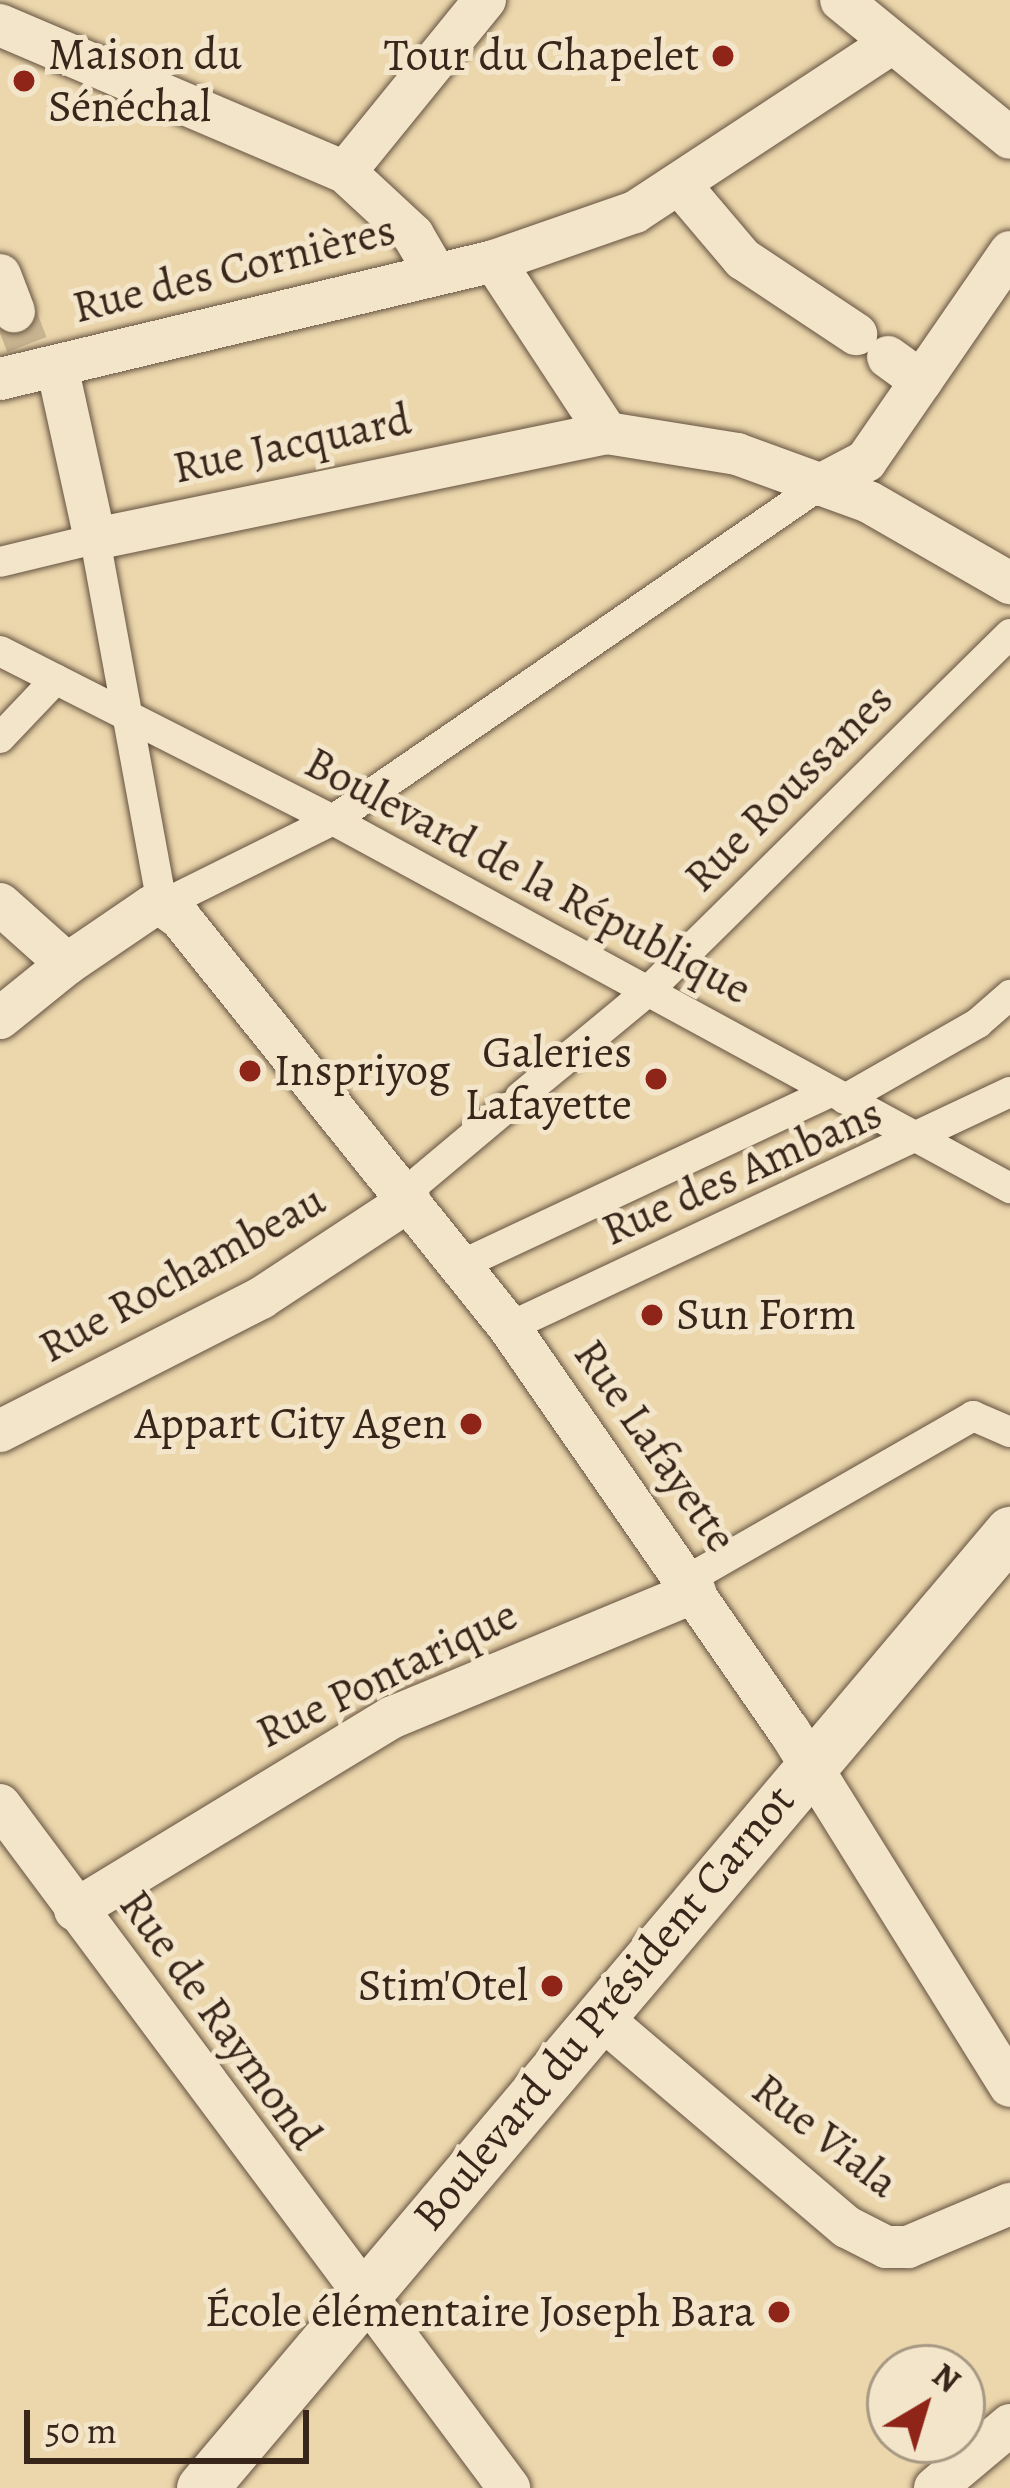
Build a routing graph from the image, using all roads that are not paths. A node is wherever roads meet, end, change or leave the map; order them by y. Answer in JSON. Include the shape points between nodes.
{"nodes":[{"id":1,"x":485,"y":0,"type":"edge"},
{"id":2,"x":841,"y":0,"type":"edge"},
{"id":3,"x":0,"y":25,"type":"edge"},
{"id":4,"x":889,"y":45,"type":"junction"},
{"id":5,"x":1010,"y":138,"type":"edge"},
{"id":6,"x":345,"y":172,"type":"junction"},
{"id":7,"x":681,"y":186,"type":"junction"},
{"id":8,"x":1010,"y":252,"type":"edge"},
{"id":9,"x":494,"y":261,"type":"junction"},
{"id":10,"x":434,"y":271,"type":"junction"},
{"id":11,"x":21,"y":341,"type":"edge"},
{"id":12,"x":888,"y":358,"type":"junction"},
{"id":13,"x":607,"y":433,"type":"junction"},
{"id":14,"x":820,"y":485,"type":"junction"},
{"id":15,"x":95,"y":539,"type":"junction"},
{"id":16,"x":0,"y":562,"type":"edge"},
{"id":17,"x":1010,"y":583,"type":"edge"},
{"id":18,"x":1010,"y":634,"type":"edge"},
{"id":19,"x":0,"y":651,"type":"edge"},
{"id":20,"x":56,"y":679,"type":"junction"},
{"id":21,"x":128,"y":715,"type":"junction"},
{"id":22,"x":0,"y":738,"type":"edge"},
{"id":23,"x":333,"y":820,"type":"junction"},
{"id":24,"x":0,"y":904,"type":"edge"},
{"id":25,"x":162,"y":905,"type":"junction"},
{"id":26,"x":67,"y":964,"type":"junction"},
{"id":27,"x":647,"y":992,"type":"junction"},
{"id":28,"x":1010,"y":995,"type":"edge"},
{"id":29,"x":0,"y":1018,"type":"edge"},
{"id":30,"x":1010,"y":1092,"type":"edge"},
{"id":31,"x":838,"y":1095,"type":"junction"},
{"id":32,"x":921,"y":1140,"type":"junction"},
{"id":33,"x":1010,"y":1188,"type":"edge"},
{"id":34,"x":408,"y":1196,"type":"junction"},
{"id":35,"x":461,"y":1265,"type":"junction"},
{"id":36,"x":509,"y":1327,"type":"junction"},
{"id":37,"x":0,"y":1432,"type":"edge"},
{"id":38,"x":1010,"y":1432,"type":"edge"},
{"id":39,"x":1010,"y":1532,"type":"edge"},
{"id":40,"x":691,"y":1586,"type":"junction"},
{"id":41,"x":810,"y":1765,"type":"junction"},
{"id":42,"x":0,"y":1805,"type":"edge"},
{"id":43,"x":75,"y":1910,"type":"junction"},
{"id":44,"x":601,"y":2018,"type":"junction"},
{"id":45,"x":999,"y":2042,"type":"edge"},
{"id":46,"x":1010,"y":2086,"type":"edge"},
{"id":47,"x":1010,"y":2204,"type":"edge"},
{"id":48,"x":364,"y":2290,"type":"junction"},
{"id":49,"x":1010,"y":2426,"type":"edge"},
{"id":50,"x":202,"y":2488,"type":"edge"},
{"id":51,"x":508,"y":2488,"type":"edge"},
{"id":52,"x":934,"y":2488,"type":"edge"}],
"edges":[{"from":1,"to":6,"type":"street"},
{"from":2,"to":4,"type":"street"},
{"from":3,"to":6,"type":"street"},
{"from":4,"to":5,"type":"street"},
{"from":4,"to":7,"type":"street","name":"Rue des Cornières"},
{"from":6,"to":10,"type":"street","via":[[424,248]]},
{"from":7,"to":9,"type":"street","name":"Rue des Cornières","via":[[635,212]]},
{"from":7,"to":12,"type":"street","via":[[743,259]]},
{"from":8,"to":12,"type":"street"},
{"from":9,"to":10,"type":"street","name":"Rue des Cornières"},
{"from":9,"to":13,"type":"street"},
{"from":10,"to":11,"type":"street","name":"Rue des Cornières"},
{"from":11,"to":15,"type":"street"},
{"from":12,"to":14,"type":"street","via":[[866,461]]},
{"from":13,"to":14,"type":"street","via":[[737,454]]},
{"from":13,"to":15,"type":"street","name":"Rue Jacquard"},
{"from":14,"to":17,"type":"street","via":[[868,502]]},
{"from":14,"to":23,"type":"street"},
{"from":15,"to":16,"type":"street","name":"Rue Jacquard"},
{"from":15,"to":21,"type":"street"},
{"from":18,"to":27,"type":"street","name":"Rue Roussanes"},
{"from":19,"to":20,"type":"street","name":"Boulevard de la République"},
{"from":20,"to":21,"type":"street","name":"Boulevard de la République"},
{"from":20,"to":22,"type":"street"},
{"from":21,"to":23,"type":"street","name":"Boulevard de la République"},
{"from":21,"to":25,"type":"street"},
{"from":23,"to":25,"type":"street"},
{"from":23,"to":27,"type":"street","name":"Boulevard de la République"},
{"from":24,"to":26,"type":"street"},
{"from":25,"to":26,"type":"street"},
{"from":25,"to":34,"type":"street","name":"Rue Lafayette"},
{"from":26,"to":29,"type":"street"},
{"from":27,"to":31,"type":"street","name":"Boulevard de la République"},
{"from":27,"to":34,"type":"street","name":"Rue Roussanes"},
{"from":28,"to":31,"type":"street","via":[[978,1023]]},
{"from":30,"to":32,"type":"street","name":"Rue des Ambans"},
{"from":31,"to":32,"type":"street","name":"Boulevard de la République"},
{"from":31,"to":35,"type":"street"},
{"from":32,"to":33,"type":"street","name":"Boulevard de la République"},
{"from":32,"to":36,"type":"street","name":"Rue des Ambans"},
{"from":34,"to":35,"type":"street","name":"Rue Lafayette"},
{"from":34,"to":37,"type":"street","name":"Rue Rochambeau","via":[[261,1298]]},
{"from":35,"to":36,"type":"street","name":"Rue Lafayette"},
{"from":36,"to":40,"type":"street","name":"Rue Lafayette"},
{"from":38,"to":40,"type":"street","via":[[973,1416]]},
{"from":39,"to":41,"type":"street","name":"Boulevard du Président Carnot"},
{"from":40,"to":41,"type":"street","name":"Rue Lafayette"},
{"from":40,"to":43,"type":"street","name":"Rue Pontarique","via":[[393,1717]]},
{"from":41,"to":44,"type":"street","name":"Boulevard du Président Carnot"},
{"from":41,"to":45,"type":"street","name":"Rue Lafayette"},
{"from":42,"to":43,"type":"street","name":"Rue de Raymond"},
{"from":43,"to":48,"type":"street","name":"Rue de Raymond"},
{"from":44,"to":47,"type":"street","name":"Rue Viala","via":[[847,2227],[886,2247],[908,2247]]},
{"from":44,"to":48,"type":"street","name":"Boulevard du Président Carnot"},
{"from":45,"to":46,"type":"street","name":"Rue Lafayette"},
{"from":48,"to":50,"type":"street","name":"Boulevard du Président Carnot"},
{"from":48,"to":51,"type":"street","name":"Rue de Raymond"},
{"from":49,"to":52,"type":"street"}]}
